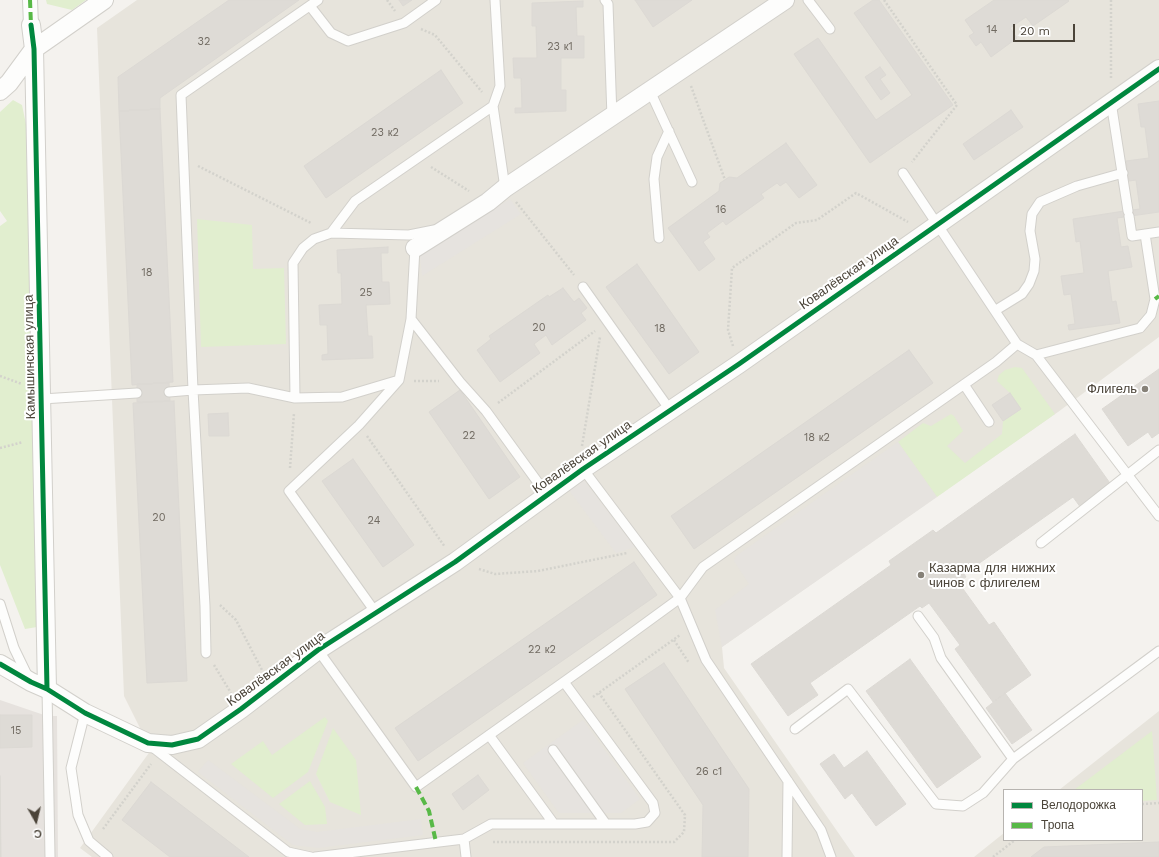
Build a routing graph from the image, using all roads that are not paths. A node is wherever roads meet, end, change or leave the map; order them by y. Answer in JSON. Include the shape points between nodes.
{"nodes":[{"id":1,"x":30,"y":0,"type":"edge"},
{"id":2,"x":37,"y":0,"type":"edge"},
{"id":3,"x":104,"y":0,"type":"edge"},
{"id":4,"x":318,"y":0,"type":"edge"},
{"id":5,"x":436,"y":0,"type":"edge"},
{"id":6,"x":495,"y":0,"type":"edge"},
{"id":7,"x":605,"y":0,"type":"edge"},
{"id":8,"x":785,"y":0,"type":"edge"},
{"id":9,"x":808,"y":0,"type":"edge"},
{"id":10,"x":310,"y":6,"type":"junction"},
{"id":11,"x":31,"y":25,"type":"junction"},
{"id":12,"x":830,"y":29,"type":"dead end"},
{"id":13,"x":34,"y":50,"type":"junction"},
{"id":14,"x":1159,"y":69,"type":"edge"},
{"id":15,"x":0,"y":91,"type":"edge"},
{"id":16,"x":650,"y":91,"type":"junction"},
{"id":17,"x":1111,"y":102,"type":"junction"},
{"id":18,"x":493,"y":106,"type":"junction"},
{"id":19,"x":612,"y":118,"type":"junction"},
{"id":20,"x":669,"y":131,"type":"junction"},
{"id":21,"x":903,"y":173,"type":"road end"},
{"id":22,"x":1122,"y":173,"type":"junction"},
{"id":23,"x":692,"y":182,"type":"dead end"},
{"id":24,"x":505,"y":188,"type":"junction"},
{"id":25,"x":447,"y":228,"type":"junction"},
{"id":26,"x":932,"y":229,"type":"junction"},
{"id":27,"x":1159,"y":232,"type":"edge"},
{"id":28,"x":331,"y":233,"type":"junction"},
{"id":29,"x":1145,"y":234,"type":"junction"},
{"id":30,"x":659,"y":238,"type":"dead end"},
{"id":31,"x":415,"y":248,"type":"joint"},
{"id":32,"x":583,"y":287,"type":"road end"},
{"id":33,"x":996,"y":310,"type":"junction"},
{"id":34,"x":411,"y":319,"type":"junction"},
{"id":35,"x":1017,"y":344,"type":"junction"},
{"id":36,"x":1036,"y":355,"type":"junction"},
{"id":37,"x":399,"y":380,"type":"junction"},
{"id":38,"x":964,"y":386,"type":"junction"},
{"id":39,"x":193,"y":390,"type":"junction"},
{"id":40,"x":169,"y":392,"type":"dead end"},
{"id":41,"x":137,"y":393,"type":"dead end"},
{"id":42,"x":295,"y":398,"type":"junction"},
{"id":43,"x":42,"y":399,"type":"junction"},
{"id":44,"x":670,"y":410,"type":"junction"},
{"id":45,"x":989,"y":422,"type":"dead end"},
{"id":46,"x":1159,"y":450,"type":"edge"},
{"id":47,"x":583,"y":469,"type":"junction"},
{"id":48,"x":1129,"y":475,"type":"junction"},
{"id":49,"x":547,"y":495,"type":"junction"},
{"id":50,"x":1159,"y":516,"type":"edge"},
{"id":51,"x":1041,"y":543,"type":"dead end"},
{"id":52,"x":680,"y":598,"type":"junction"},
{"id":53,"x":0,"y":604,"type":"edge"},
{"id":54,"x":376,"y":613,"type":"junction"},
{"id":55,"x":918,"y":616,"type":"dead end"},
{"id":56,"x":318,"y":650,"type":"junction"},
{"id":57,"x":1159,"y":651,"type":"edge"},
{"id":58,"x":206,"y":652,"type":"road end"},
{"id":59,"x":0,"y":664,"type":"edge"},
{"id":60,"x":564,"y":682,"type":"junction"},
{"id":61,"x":39,"y":685,"type":"junction"},
{"id":62,"x":85,"y":713,"type":"junction"},
{"id":63,"x":795,"y":729,"type":"dead end"},
{"id":64,"x":489,"y":735,"type":"junction"},
{"id":65,"x":148,"y":743,"type":"junction"},
{"id":66,"x":553,"y":750,"type":"dead end"},
{"id":67,"x":1013,"y":759,"type":"junction"},
{"id":68,"x":788,"y":781,"type":"junction"},
{"id":69,"x":554,"y":824,"type":"junction"},
{"id":70,"x":606,"y":824,"type":"junction"},
{"id":71,"x":464,"y":838,"type":"junction"},
{"id":72,"x":50,"y":857,"type":"edge"},
{"id":73,"x":108,"y":857,"type":"edge"},
{"id":74,"x":311,"y":857,"type":"edge"},
{"id":75,"x":315,"y":857,"type":"edge"},
{"id":76,"x":466,"y":857,"type":"edge"},
{"id":77,"x":787,"y":857,"type":"edge"},
{"id":78,"x":831,"y":857,"type":"edge"}],
"edges":[{"from":1,"to":11,"type":"street","name":"Камышинская улица"},
{"from":2,"to":11,"type":"lane"},
{"from":3,"to":13,"type":"street"},
{"from":4,"to":10,"type":"lane"},
{"from":5,"to":10,"type":"lane","via":[[404,23],[348,41],[331,33]]},
{"from":6,"to":18,"type":"lane","via":[[500,86]]},
{"from":7,"to":19,"type":"lane","via":[[608,4]]},
{"from":8,"to":16,"type":"street"},
{"from":9,"to":12,"type":"lane"},
{"from":10,"to":39,"type":"lane","via":[[181,95]]},
{"from":11,"to":13,"type":"street","name":"Камышинская улица"},
{"from":13,"to":15,"type":"street"},
{"from":13,"to":43,"type":"street","name":"Камышинская улица"},
{"from":14,"to":17,"type":"street","name":"Ковалёвская улица"},
{"from":16,"to":19,"type":"street"},
{"from":16,"to":20,"type":"lane"},
{"from":17,"to":22,"type":"lane"},
{"from":17,"to":26,"type":"street","name":"Ковалёвская улица"},
{"from":18,"to":24,"type":"lane"},
{"from":18,"to":28,"type":"lane","via":[[355,201]]},
{"from":19,"to":24,"type":"street"},
{"from":20,"to":23,"type":"lane"},
{"from":20,"to":30,"type":"lane","via":[[657,157],[654,179]]},
{"from":21,"to":26,"type":"lane"},
{"from":22,"to":29,"type":"lane","via":[[1132,236]]},
{"from":22,"to":33,"type":"lane","via":[[1077,186],[1040,202],[1032,214],[1030,231],[1035,258],[1029,284],[1022,294]]},
{"from":24,"to":25,"type":"street"},
{"from":25,"to":28,"type":"lane","via":[[409,235]]},
{"from":25,"to":31,"type":"street"},
{"from":26,"to":33,"type":"lane"},
{"from":26,"to":44,"type":"street","name":"Ковалёвская улица"},
{"from":27,"to":29,"type":"lane"},
{"from":28,"to":42,"type":"lane","via":[[314,239],[303,248],[293,262]]},
{"from":29,"to":36,"type":"lane","via":[[1155,299],[1151,316],[1140,328]]},
{"from":31,"to":34,"type":"lane"},
{"from":32,"to":44,"type":"lane"},
{"from":33,"to":35,"type":"lane"},
{"from":34,"to":37,"type":"lane"},
{"from":34,"to":49,"type":"lane","via":[[486,411]]},
{"from":35,"to":36,"type":"lane"},
{"from":35,"to":38,"type":"lane"},
{"from":36,"to":48,"type":"lane"},
{"from":37,"to":42,"type":"lane","via":[[342,397]]},
{"from":37,"to":54,"type":"lane","via":[[359,425],[289,491]]},
{"from":38,"to":45,"type":"lane"},
{"from":38,"to":52,"type":"lane","via":[[703,567]]},
{"from":39,"to":40,"type":"lane"},
{"from":39,"to":42,"type":"lane","via":[[248,388]]},
{"from":39,"to":58,"type":"lane","via":[[206,606]]},
{"from":41,"to":43,"type":"lane"},
{"from":43,"to":61,"type":"street","name":"Камышинская улица"},
{"from":44,"to":47,"type":"street","name":"Ковалёвская улица"},
{"from":46,"to":48,"type":"lane"},
{"from":47,"to":49,"type":"street","name":"Ковалёвская улица"},
{"from":47,"to":52,"type":"lane"},
{"from":48,"to":50,"type":"lane"},
{"from":48,"to":51,"type":"lane"},
{"from":49,"to":54,"type":"street","name":"Ковалёвская улица","via":[[455,562]]},
{"from":52,"to":60,"type":"lane"},
{"from":52,"to":68,"type":"lane","via":[[706,660]]},
{"from":53,"to":61,"type":"lane","via":[[14,648]]},
{"from":54,"to":56,"type":"street","name":"Ковалёвская улица"},
{"from":55,"to":67,"type":"lane","via":[[934,638],[941,658]]},
{"from":56,"to":64,"type":"lane","via":[[416,787]]},
{"from":56,"to":65,"type":"street","name":"Ковалёвская улица","via":[[241,709],[198,738],[172,745]]},
{"from":57,"to":67,"type":"lane"},
{"from":59,"to":61,"type":"street","name":"Ковалёвская улица"},
{"from":60,"to":64,"type":"lane"},
{"from":60,"to":70,"type":"lane","via":[[653,803],[655,813],[648,822]]},
{"from":61,"to":62,"type":"street","name":"Ковалёвская улица"},
{"from":61,"to":72,"type":"lane"},
{"from":62,"to":65,"type":"street","name":"Ковалёвская улица"},
{"from":62,"to":73,"type":"lane","via":[[71,768],[78,815],[88,842]]},
{"from":63,"to":67,"type":"lane","via":[[848,690],[936,804],[963,806],[983,793]]},
{"from":64,"to":69,"type":"lane"},
{"from":65,"to":74,"type":"lane","via":[[288,852]]},
{"from":66,"to":70,"type":"lane"},
{"from":68,"to":77,"type":"lane"},
{"from":68,"to":78,"type":"lane","via":[[821,830]]},
{"from":69,"to":70,"type":"lane"},
{"from":69,"to":71,"type":"lane","via":[[491,824]]},
{"from":71,"to":75,"type":"lane"},
{"from":71,"to":76,"type":"lane"}]}
